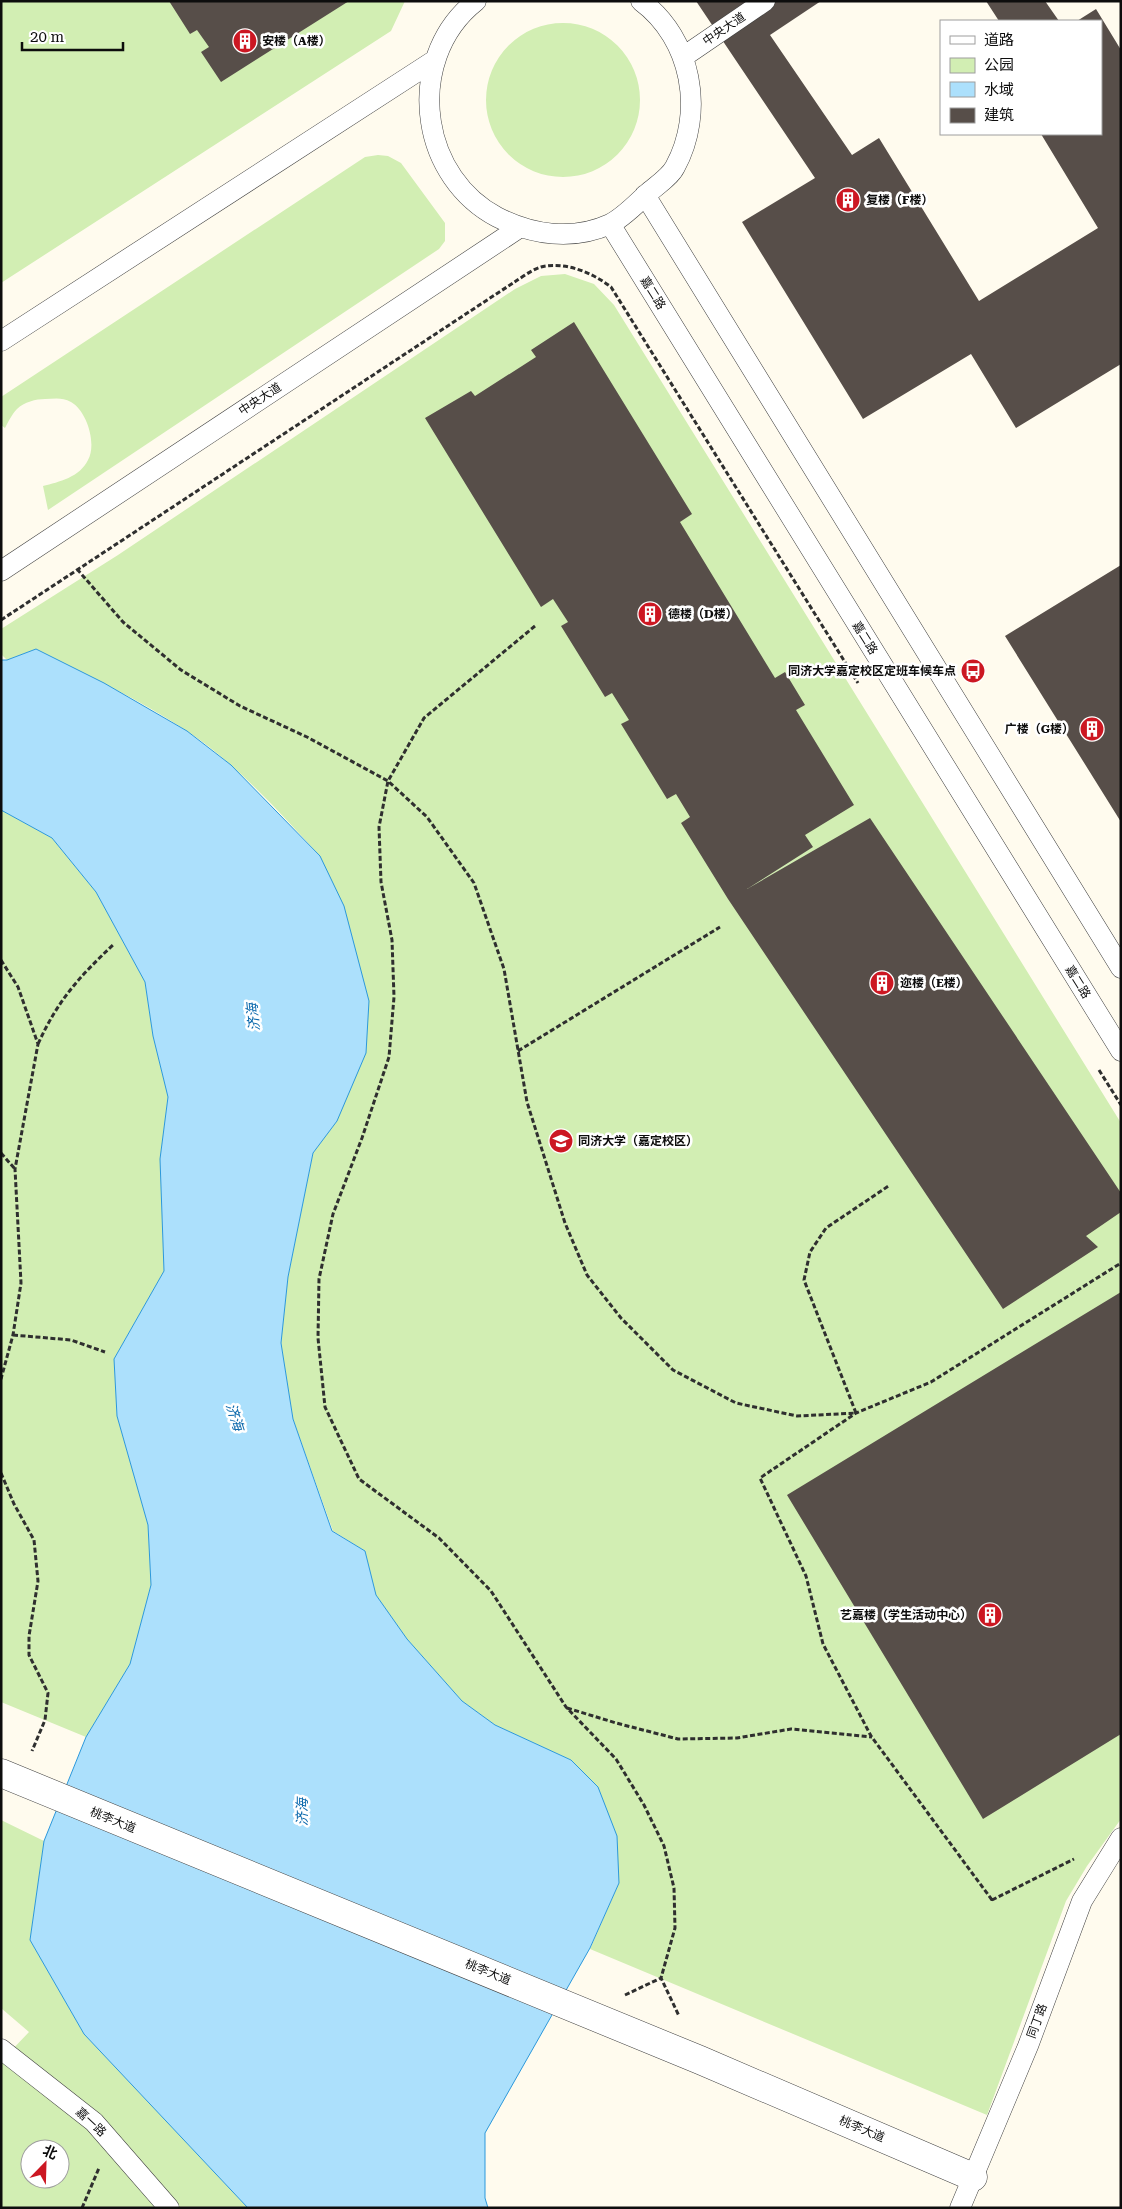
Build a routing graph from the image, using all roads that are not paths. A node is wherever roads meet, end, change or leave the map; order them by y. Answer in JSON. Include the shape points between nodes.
{"nodes":[{"id":1,"x":766,"y":1,"type":"edge"},
{"id":2,"x":653,"y":4,"type":"edge"},
{"id":3,"x":463,"y":5,"type":"edge"},
{"id":4,"x":683,"y":57,"type":"junction"},
{"id":5,"x":435,"y":60,"type":"junction"},
{"id":6,"x":645,"y":195,"type":"junction"},
{"id":7,"x":610,"y":224,"type":"junction"},
{"id":8,"x":519,"y":228,"type":"junction"},
{"id":9,"x":1,"y":341,"type":"edge"},
{"id":10,"x":1,"y":571,"type":"edge"},
{"id":11,"x":1121,"y":968,"type":"edge"},
{"id":12,"x":1121,"y":1051,"type":"edge"},
{"id":13,"x":18,"y":1781,"type":"edge"},
{"id":14,"x":1121,"y":1838,"type":"edge"},
{"id":15,"x":1,"y":2049,"type":"edge"},
{"id":16,"x":973,"y":2177,"type":"junction"},
{"id":17,"x":168,"y":2208,"type":"edge"},
{"id":18,"x":960,"y":2208,"type":"edge"}],
"edges":[{"from":1,"to":4,"type":"lane","name":"中央大道"},
{"from":2,"to":4,"type":"lane"},
{"from":3,"to":5,"type":"lane"},
{"from":4,"to":6,"type":"lane","via":[[692,95],[688,133],[674,169]]},
{"from":5,"to":8,"type":"lane","via":[[428,101],[434,142],[452,180],[482,209]]},
{"from":5,"to":9,"type":"lane"},
{"from":6,"to":7,"type":"lane"},
{"from":6,"to":11,"type":"lane"},
{"from":7,"to":8,"type":"lane","via":[[577,234],[548,234]]},
{"from":7,"to":12,"type":"lane","name":"嘉二路"},
{"from":8,"to":10,"type":"lane","name":"中央大道"},
{"from":13,"to":16,"type":"street","name":"桃李大道","via":[[578,2009]]},
{"from":14,"to":16,"type":"lane","name":"同丁路","via":[[1082,1901],[1028,2046]]},
{"from":15,"to":17,"type":"lane","name":"嘉一路","via":[[94,2122]]},
{"from":16,"to":18,"type":"lane","name":"同丁路"}]}
